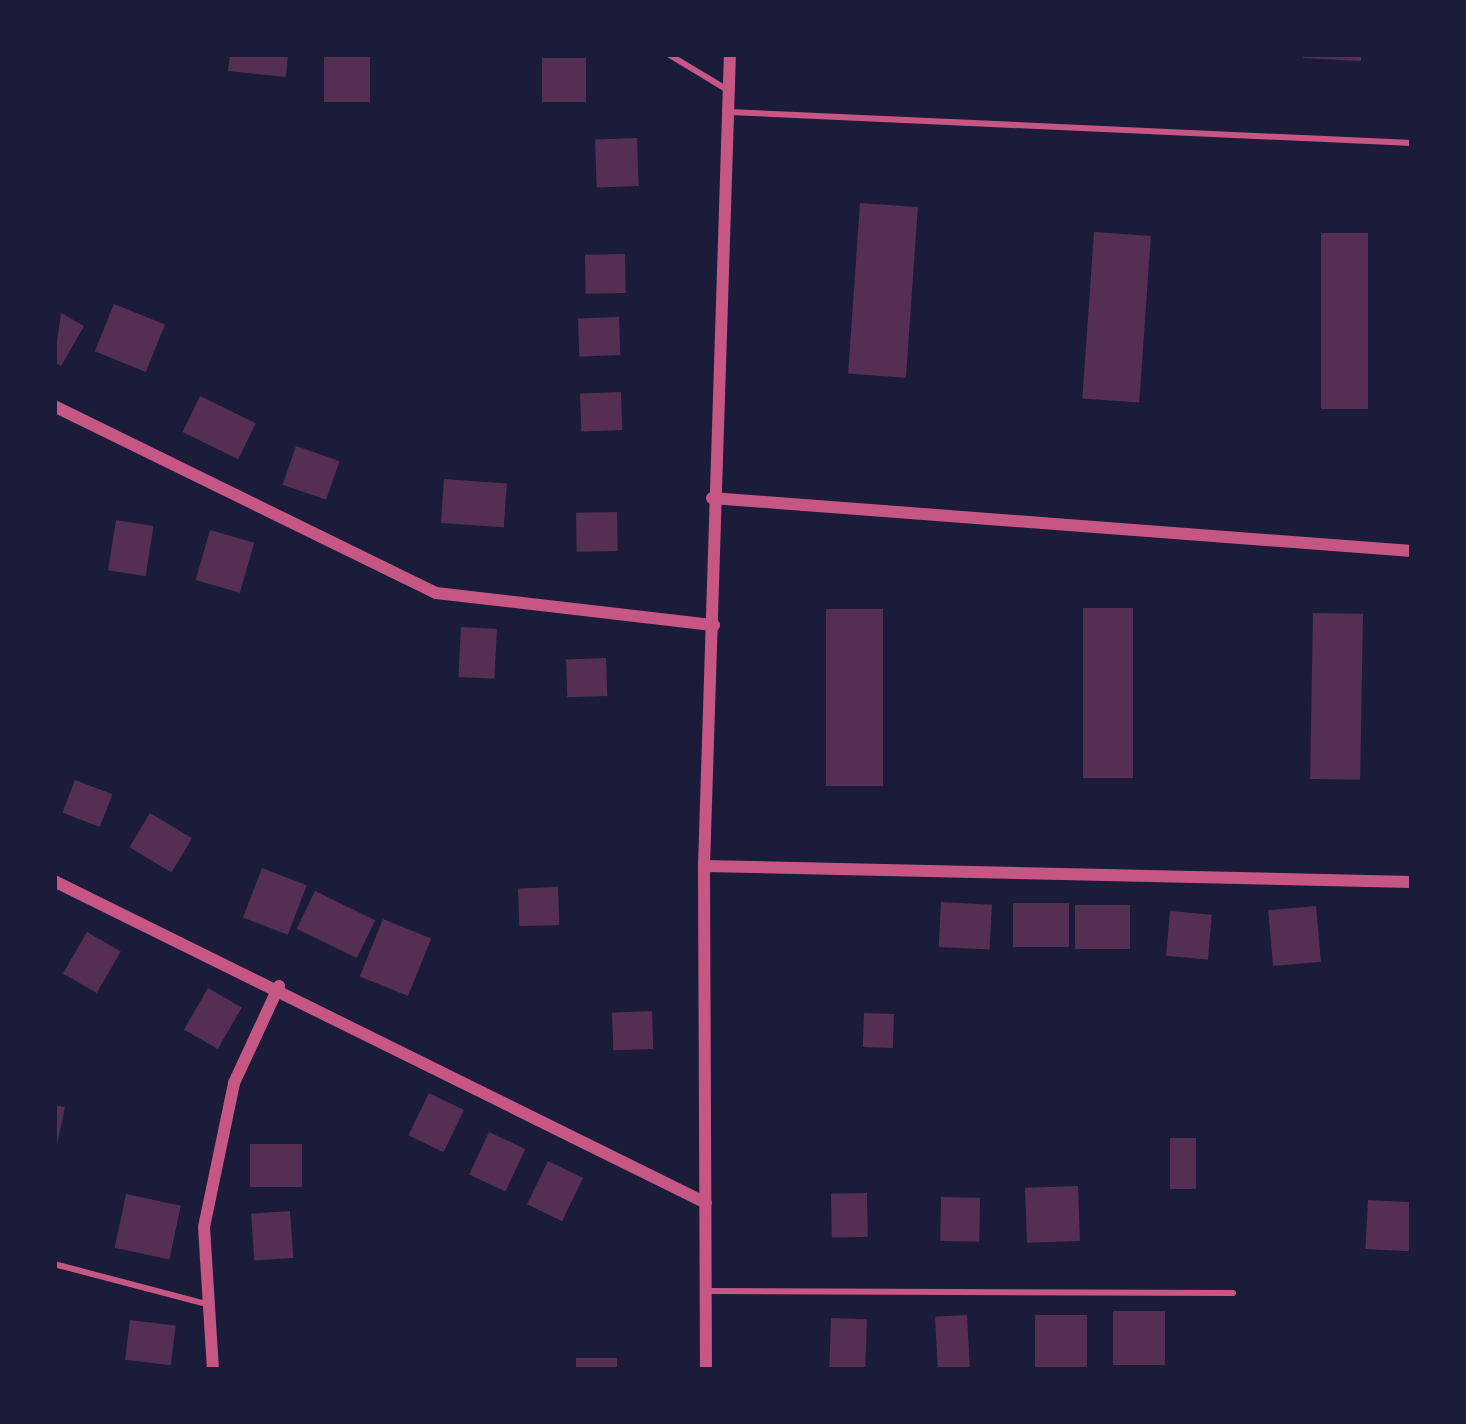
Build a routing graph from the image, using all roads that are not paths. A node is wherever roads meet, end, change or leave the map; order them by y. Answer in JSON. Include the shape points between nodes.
{"nodes":[{"id":1,"x":668,"y":54,"type":"edge"},
{"id":2,"x":730,"y":54,"type":"edge"},
{"id":3,"x":731,"y":92,"type":"junction"},
{"id":4,"x":729,"y":112,"type":"junction"},
{"id":5,"x":1412,"y":142,"type":"edge"},
{"id":6,"x":54,"y":406,"type":"edge"},
{"id":7,"x":712,"y":498,"type":"junction"},
{"id":8,"x":1412,"y":551,"type":"edge"},
{"id":9,"x":714,"y":626,"type":"junction"},
{"id":10,"x":704,"y":866,"type":"junction"},
{"id":11,"x":54,"y":881,"type":"edge"},
{"id":12,"x":1412,"y":882,"type":"edge"},
{"id":13,"x":279,"y":986,"type":"junction"},
{"id":14,"x":706,"y":1203,"type":"junction"},
{"id":15,"x":54,"y":1264,"type":"edge"},
{"id":16,"x":705,"y":1291,"type":"junction"},
{"id":17,"x":1233,"y":1293,"type":"dead end"},
{"id":18,"x":207,"y":1304,"type":"junction"},
{"id":19,"x":213,"y":1370,"type":"edge"},
{"id":20,"x":706,"y":1370,"type":"edge"}],
"edges":[{"from":1,"to":3,"type":"lane"},
{"from":2,"to":3,"type":"street"},
{"from":3,"to":4,"type":"street"},
{"from":4,"to":5,"type":"lane"},
{"from":4,"to":7,"type":"street"},
{"from":6,"to":9,"type":"street","via":[[436,593]]},
{"from":7,"to":8,"type":"street"},
{"from":7,"to":9,"type":"street"},
{"from":9,"to":10,"type":"street"},
{"from":10,"to":12,"type":"street"},
{"from":10,"to":14,"type":"street"},
{"from":11,"to":13,"type":"street"},
{"from":13,"to":14,"type":"street"},
{"from":13,"to":18,"type":"street","via":[[234,1083],[204,1227]]},
{"from":14,"to":16,"type":"street"},
{"from":15,"to":18,"type":"lane"},
{"from":16,"to":17,"type":"lane"},
{"from":16,"to":20,"type":"street"},
{"from":18,"to":19,"type":"street"}]}
